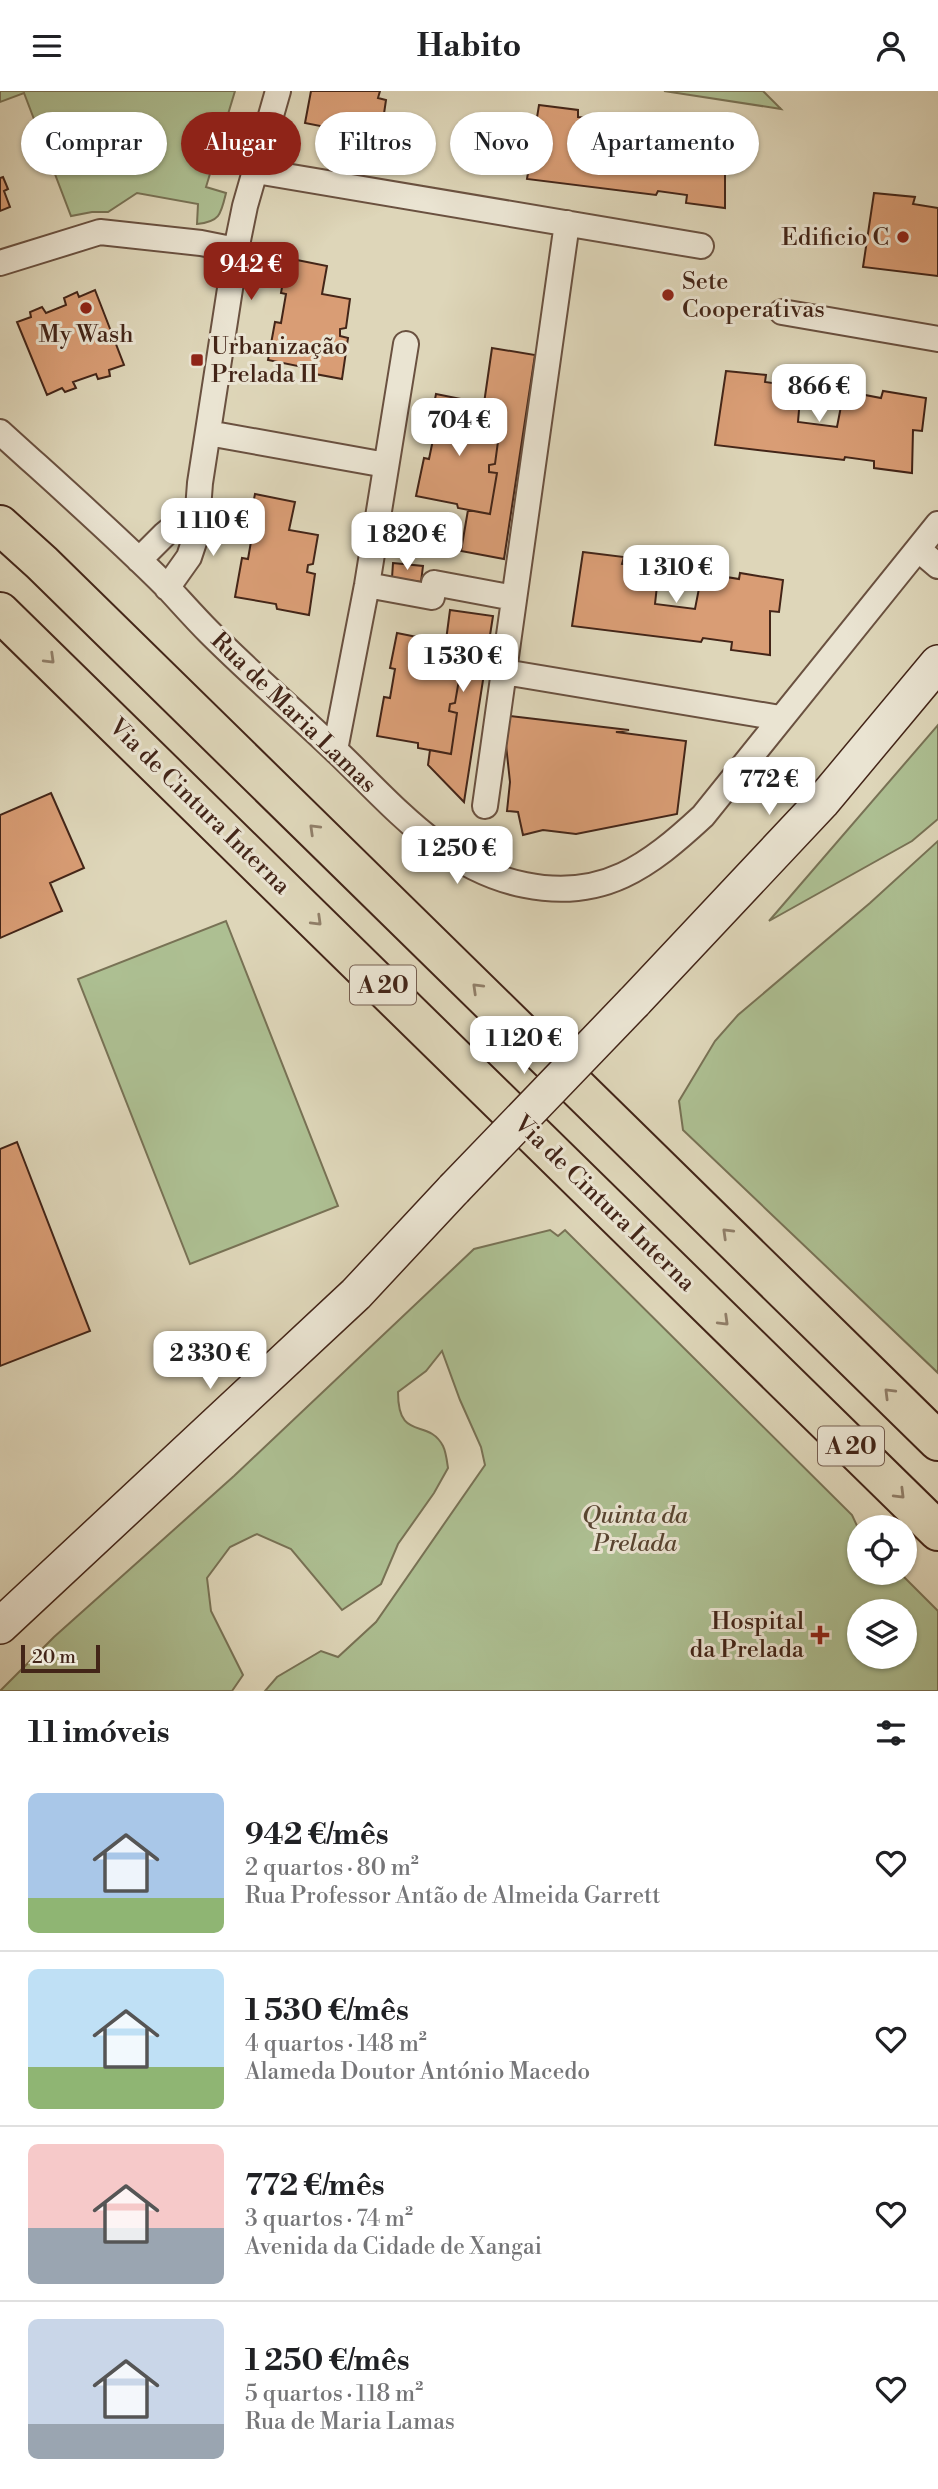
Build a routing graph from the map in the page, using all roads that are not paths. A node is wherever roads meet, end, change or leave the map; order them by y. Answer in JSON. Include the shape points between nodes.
{"nodes":[{"id":1,"x":278,"y":91,"type":"edge"},
{"id":2,"x":272,"y":112,"type":"edge"},
{"id":3,"x":255,"y":175,"type":"edge"},
{"id":4,"x":280,"y":175,"type":"edge"},
{"id":5,"x":567,"y":223,"type":"junction"},
{"id":6,"x":701,"y":246,"type":"dead end"},
{"id":7,"x":236,"y":250,"type":"junction"},
{"id":8,"x":0,"y":263,"type":"edge"},
{"id":9,"x":782,"y":312,"type":"dead end"},
{"id":10,"x":938,"y":339,"type":"edge"},
{"id":11,"x":406,"y":344,"type":"dead end"},
{"id":12,"x":0,"y":432,"type":"edge"},
{"id":13,"x":208,"y":433,"type":"junction"},
{"id":14,"x":386,"y":465,"type":"junction"},
{"id":15,"x":197,"y":508,"type":"junction"},
{"id":16,"x":938,"y":524,"type":"edge"},
{"id":17,"x":0,"y":525,"type":"edge"},
{"id":18,"x":918,"y":548,"type":"junction"},
{"id":19,"x":139,"y":560,"type":"junction"},
{"id":20,"x":938,"y":566,"type":"edge"},
{"id":21,"x":367,"y":585,"type":"junction"},
{"id":22,"x":167,"y":588,"type":"junction"},
{"id":23,"x":514,"y":598,"type":"junction"},
{"id":24,"x":0,"y":612,"type":"edge"},
{"id":25,"x":938,"y":663,"type":"edge"},
{"id":26,"x":504,"y":672,"type":"junction"},
{"id":27,"x":780,"y":718,"type":"junction"},
{"id":28,"x":335,"y":750,"type":"junction"},
{"id":29,"x":485,"y":806,"type":"dead end"},
{"id":30,"x":938,"y":1441,"type":"edge"},
{"id":31,"x":938,"y":1531,"type":"edge"},
{"id":32,"x":0,"y":1626,"type":"edge"}],
"edges":[{"from":1,"to":2,"type":"street"},
{"from":3,"to":7,"type":"street"},
{"from":4,"to":5,"type":"street"},
{"from":5,"to":6,"type":"street"},
{"from":5,"to":23,"type":"street"},
{"from":7,"to":8,"type":"street","via":[[100,232]]},
{"from":7,"to":13,"type":"street"},
{"from":9,"to":10,"type":"street"},
{"from":11,"to":14,"type":"street"},
{"from":12,"to":19,"type":"street","name":"Rua de Maria Lamas"},
{"from":13,"to":14,"type":"street"},
{"from":13,"to":15,"type":"street"},
{"from":14,"to":21,"type":"street"},
{"from":15,"to":19,"type":"street"},
{"from":15,"to":22,"type":"street","via":[[196,536],[189,557]]},
{"from":16,"to":18,"type":"street","name":"Rua de Maria Lamas"},
{"from":30,"to":17,"type":"highway","number":"A 20","one_way":true},
{"from":18,"to":20,"type":"street"},
{"from":18,"to":27,"type":"street","name":"Rua de Maria Lamas"},
{"from":19,"to":22,"type":"street","name":"Rua de Maria Lamas"},
{"from":21,"to":23,"type":"street","via":[[432,597],[434,583]]},
{"from":21,"to":28,"type":"street"},
{"from":22,"to":28,"type":"street","name":"Rua de Maria Lamas"},
{"from":23,"to":26,"type":"street"},
{"from":24,"to":31,"type":"highway","name":"Via de Cintura Interna","number":"A 20","one_way":true},
{"from":25,"to":32,"type":"main road","bridge":true,"via":[[822,802],[356,1294]]},
{"from":26,"to":27,"type":"street"},
{"from":26,"to":29,"type":"street"},
{"from":27,"to":28,"type":"street","name":"Rua de Maria Lamas","via":[[703,816],[672,845],[639,869],[615,879],[555,889],[523,885],[465,865],[420,833]]}]}
